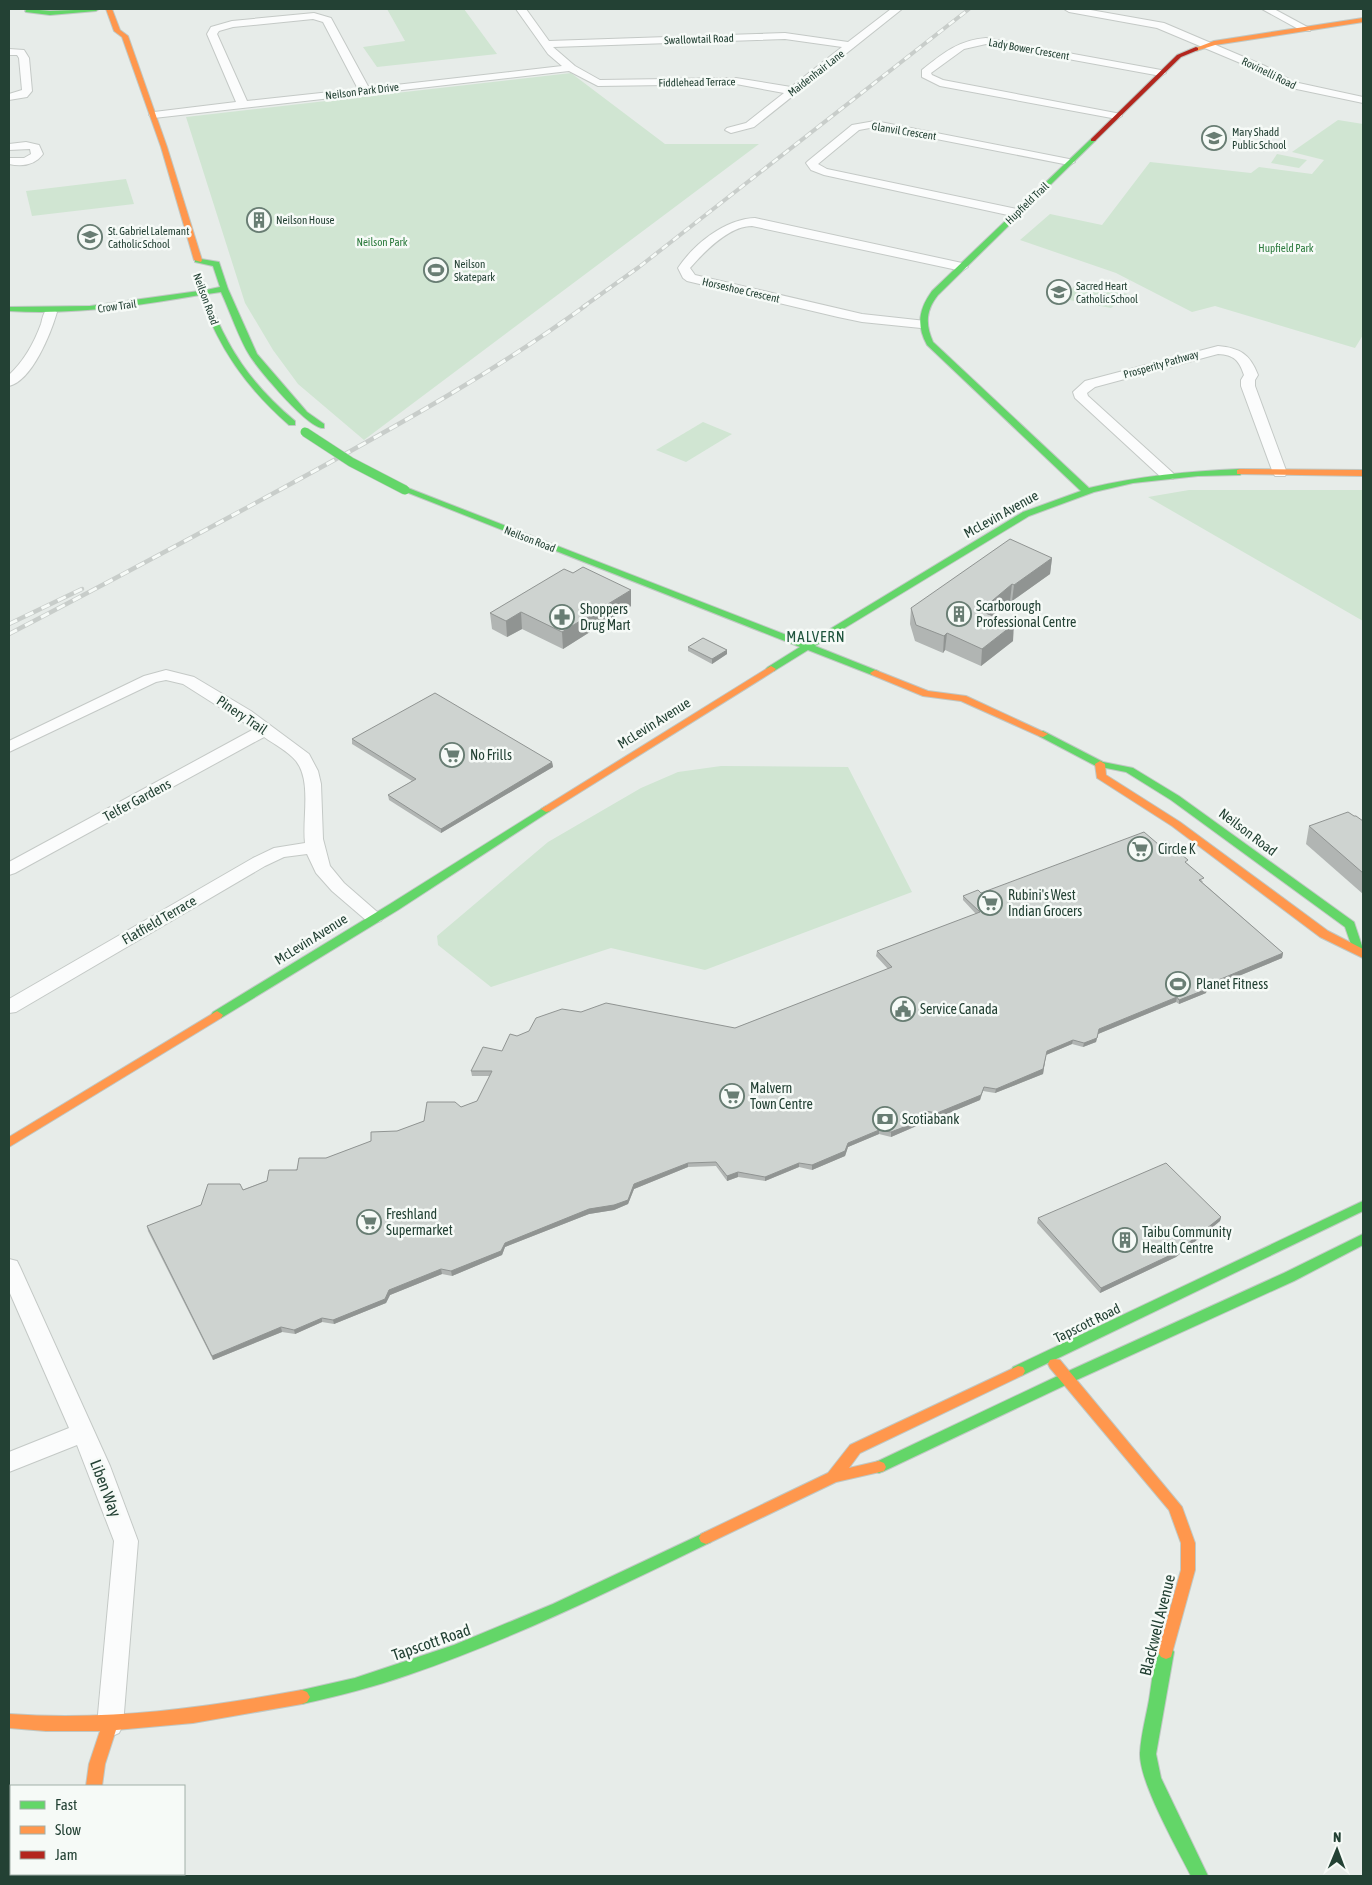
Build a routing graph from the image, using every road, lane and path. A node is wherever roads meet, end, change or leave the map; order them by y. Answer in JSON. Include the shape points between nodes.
{"nodes":[{"id":1,"x":40,"y":9,"type":"edge"},
{"id":2,"x":96,"y":9,"type":"edge"},
{"id":3,"x":109,"y":9,"type":"edge"},
{"id":4,"x":520,"y":9,"type":"edge"},
{"id":5,"x":897,"y":9,"type":"edge"},
{"id":6,"x":1069,"y":9,"type":"edge"},
{"id":7,"x":1267,"y":9,"type":"edge"},
{"id":8,"x":1363,"y":20,"type":"edge"},
{"id":9,"x":1306,"y":28,"type":"junction"},
{"id":10,"x":546,"y":44,"type":"junction"},
{"id":11,"x":1207,"y":44,"type":"junction"},
{"id":12,"x":851,"y":46,"type":"junction"},
{"id":13,"x":9,"y":52,"type":"edge"},
{"id":14,"x":571,"y":68,"type":"junction"},
{"id":15,"x":1160,"y":73,"type":"junction"},
{"id":16,"x":598,"y":84,"type":"joint"},
{"id":17,"x":366,"y":91,"type":"junction"},
{"id":18,"x":794,"y":91,"type":"junction"},
{"id":19,"x":9,"y":97,"type":"edge"},
{"id":20,"x":1363,"y":100,"type":"edge"},
{"id":21,"x":243,"y":105,"type":"junction"},
{"id":22,"x":154,"y":115,"type":"junction"},
{"id":23,"x":1117,"y":116,"type":"junction"},
{"id":24,"x":731,"y":130,"type":"dead end"},
{"id":25,"x":9,"y":147,"type":"edge"},
{"id":26,"x":9,"y":161,"type":"edge"},
{"id":27,"x":1068,"y":162,"type":"junction"},
{"id":28,"x":1017,"y":213,"type":"junction"},
{"id":29,"x":198,"y":260,"type":"junction"},
{"id":30,"x":962,"y":267,"type":"junction"},
{"id":31,"x":224,"y":290,"type":"junction"},
{"id":32,"x":202,"y":293,"type":"junction"},
{"id":33,"x":9,"y":309,"type":"edge"},
{"id":34,"x":51,"y":312,"type":"junction"},
{"id":35,"x":921,"y":324,"type":"junction"},
{"id":36,"x":9,"y":382,"type":"edge"},
{"id":37,"x":325,"y":428,"type":"dead end"},
{"id":38,"x":1280,"y":473,"type":"junction"},
{"id":39,"x":1363,"y":473,"type":"edge"},
{"id":40,"x":1168,"y":476,"type":"junction"},
{"id":41,"x":428,"y":486,"type":"dead end"},
{"id":42,"x":1087,"y":491,"type":"junction"},
{"id":43,"x":501,"y":515,"type":"dead end"},
{"id":44,"x":811,"y":630,"type":"dead end"},
{"id":45,"x":825,"y":636,"type":"junction"},
{"id":46,"x":840,"y":641,"type":"dead end"},
{"id":47,"x":809,"y":646,"type":"junction"},
{"id":48,"x":948,"y":685,"type":"dead end"},
{"id":49,"x":963,"y":698,"type":"junction"},
{"id":50,"x":265,"y":730,"type":"junction"},
{"id":51,"x":9,"y":747,"type":"edge"},
{"id":52,"x":1100,"y":764,"type":"junction"},
{"id":53,"x":1238,"y":843,"type":"junction"},
{"id":54,"x":315,"y":847,"type":"junction"},
{"id":55,"x":1216,"y":852,"type":"junction"},
{"id":56,"x":9,"y":869,"type":"edge"},
{"id":57,"x":374,"y":917,"type":"junction"},
{"id":58,"x":1361,"y":952,"type":"edge"},
{"id":59,"x":9,"y":1007,"type":"edge"},
{"id":60,"x":9,"y":1143,"type":"edge"},
{"id":61,"x":1363,"y":1206,"type":"edge"},
{"id":62,"x":1363,"y":1239,"type":"edge"},
{"id":63,"x":9,"y":1267,"type":"edge"},
{"id":64,"x":1049,"y":1358,"type":"junction"},
{"id":65,"x":1067,"y":1378,"type":"junction"},
{"id":66,"x":83,"y":1434,"type":"junction"},
{"id":67,"x":9,"y":1462,"type":"edge"},
{"id":68,"x":832,"y":1477,"type":"junction"},
{"id":69,"x":9,"y":1721,"type":"edge"},
{"id":70,"x":110,"y":1725,"type":"junction"},
{"id":71,"x":94,"y":1785,"type":"edge"},
{"id":72,"x":1200,"y":1876,"type":"edge"}],
"edges":[{"from":1,"to":2,"type":"street","via":[[23,12]]},
{"from":3,"to":22,"type":"street","name":"Neilson Road","via":[[116,31],[130,33]]},
{"from":4,"to":10,"type":"street"},
{"from":5,"to":12,"type":"street","name":"Maidenhair Lane"},
{"from":6,"to":11,"type":"street","name":"Rovinelli Road","via":[[1160,25]]},
{"from":7,"to":9,"type":"street"},
{"from":8,"to":9,"type":"street","name":"Hupfield Trail"},
{"from":9,"to":11,"type":"street","name":"Hupfield Trail"},
{"from":10,"to":12,"type":"street","name":"Swallowtail Road","via":[[784,36]]},
{"from":10,"to":14,"type":"street"},
{"from":11,"to":15,"type":"street","name":"Hupfield Trail","via":[[1186,52]]},
{"from":11,"to":20,"type":"street","name":"Rovinelli Road","via":[[1291,85]]},
{"from":12,"to":18,"type":"street","name":"Maidenhair Lane"},
{"from":13,"to":19,"type":"street","via":[[20,52],[24,58],[27,91],[24,95]]},
{"from":14,"to":16,"type":"street"},
{"from":14,"to":17,"type":"street","name":"Neilson Park Drive"},
{"from":15,"to":23,"type":"street","name":"Hupfield Trail"},
{"from":15,"to":23,"type":"street","name":"Lady Bower Crescent","via":[[986,41],[962,44],[926,72],[930,79],[940,83]]},
{"from":16,"to":18,"type":"street","name":"Fiddlehead Terrace","via":[[736,81]]},
{"from":17,"to":21,"type":"street","name":"Neilson Park Drive"},
{"from":17,"to":21,"type":"street","via":[[327,20],[314,16],[232,24],[215,29],[212,34]]},
{"from":18,"to":24,"type":"street","name":"Maidenhair Lane","via":[[750,125]]},
{"from":21,"to":22,"type":"street","name":"Neilson Park Drive"},
{"from":22,"to":29,"type":"street","name":"Neilson Road"},
{"from":23,"to":27,"type":"street","name":"Hupfield Trail"},
{"from":25,"to":26,"type":"street","via":[[35,146],[37,154],[26,161]]},
{"from":27,"to":28,"type":"street","name":"Hupfield Trail"},
{"from":27,"to":28,"type":"street","name":"Glanvil Crescent","via":[[869,124],[856,127],[812,163],[824,172]]},
{"from":28,"to":30,"type":"street","name":"Hupfield Trail"},
{"from":29,"to":31,"type":"street","name":"Neilson Road","via":[[216,264]]},
{"from":29,"to":32,"type":"street","name":"Neilson Road","via":[[194,266]]},
{"from":30,"to":35,"type":"street","name":"Hupfield Trail","via":[[930,298],[923,308]]},
{"from":30,"to":35,"type":"street","name":"Horseshoe Crescent","via":[[755,222],[731,227],[684,268],[691,278],[838,313]]},
{"from":31,"to":32,"type":"street","name":"Crow Trail"},
{"from":31,"to":37,"type":"street","name":"Neilson Road","via":[[253,356],[304,414]]},
{"from":32,"to":34,"type":"street","name":"Crow Trail"},
{"from":32,"to":47,"type":"street","name":"Neilson Road","bridge":true,"via":[[236,367],[257,393],[305,432],[351,462],[405,490]]},
{"from":33,"to":34,"type":"street","name":"Crow Trail"},
{"from":34,"to":36,"type":"street","via":[[26,366]]},
{"from":35,"to":42,"type":"street","via":[[930,343]]},
{"from":38,"to":39,"type":"street","name":"McLevin Avenue"},
{"from":38,"to":40,"type":"street","name":"McLevin Avenue"},
{"from":38,"to":40,"type":"street","name":"Prosperity Pathway","via":[[1248,386],[1251,375],[1245,358],[1234,352],[1218,350],[1090,384],[1080,392],[1082,398]]},
{"from":40,"to":42,"type":"street","name":"McLevin Avenue"},
{"from":41,"to":43,"type":"street","name":"Neilson Road"},
{"from":42,"to":45,"type":"street","name":"McLevin Avenue","via":[[1026,514]]},
{"from":44,"to":45,"type":"street"},
{"from":45,"to":46,"type":"street"},
{"from":45,"to":47,"type":"street","name":"McLevin Avenue"},
{"from":47,"to":49,"type":"street","name":"Neilson Road","via":[[926,694]]},
{"from":47,"to":57,"type":"street","name":"McLevin Avenue"},
{"from":48,"to":49,"type":"street","name":"Neilson Road"},
{"from":49,"to":52,"type":"street","name":"Neilson Road","via":[[1042,733]]},
{"from":50,"to":51,"type":"street","name":"Pinery Trail","via":[[188,680],[166,675],[150,679]]},
{"from":50,"to":54,"type":"street","name":"Pinery Trail","via":[[302,758],[308,767],[314,785]]},
{"from":50,"to":56,"type":"street","name":"Telfer Gardens"},
{"from":52,"to":53,"type":"street","name":"Neilson Road","via":[[1129,770]]},
{"from":52,"to":55,"type":"street","name":"Neilson Road","via":[[1101,776]]},
{"from":53,"to":55,"type":"street"},
{"from":53,"to":58,"type":"street","name":"Neilson Road","via":[[1350,925]]},
{"from":54,"to":57,"type":"street","name":"Pinery Trail","via":[[321,866],[331,881]]},
{"from":54,"to":59,"type":"street","name":"Flatfield Terrace","via":[[280,852],[259,862]]},
{"from":55,"to":58,"type":"street","name":"Neilson Road","via":[[1324,934]]},
{"from":57,"to":60,"type":"street","name":"McLevin Avenue"},
{"from":61,"to":64,"type":"street","name":"Tapscott Road"},
{"from":62,"to":65,"type":"street","name":"Tapscott Road","via":[[1289,1277]]},
{"from":63,"to":66,"type":"street","name":"Liben Way"},
{"from":64,"to":65,"type":"street","name":"Blackwell Avenue"},
{"from":64,"to":68,"type":"street","name":"Tapscott Road","via":[[855,1449]]},
{"from":65,"to":68,"type":"street","name":"Tapscott Road","via":[[874,1470]]},
{"from":65,"to":72,"type":"street","name":"Blackwell Avenue","via":[[1162,1490],[1175,1508],[1188,1543],[1188,1570],[1161,1674],[1148,1754],[1153,1778]]},
{"from":66,"to":67,"type":"street"},
{"from":66,"to":70,"type":"street","name":"Liben Way","via":[[126,1541]]},
{"from":68,"to":70,"type":"street","name":"Tapscott Road","via":[[480,1642],[370,1681],[208,1714]]},
{"from":69,"to":70,"type":"street","name":"Tapscott Road"},
{"from":70,"to":71,"type":"street","via":[[97,1764]]}]}
